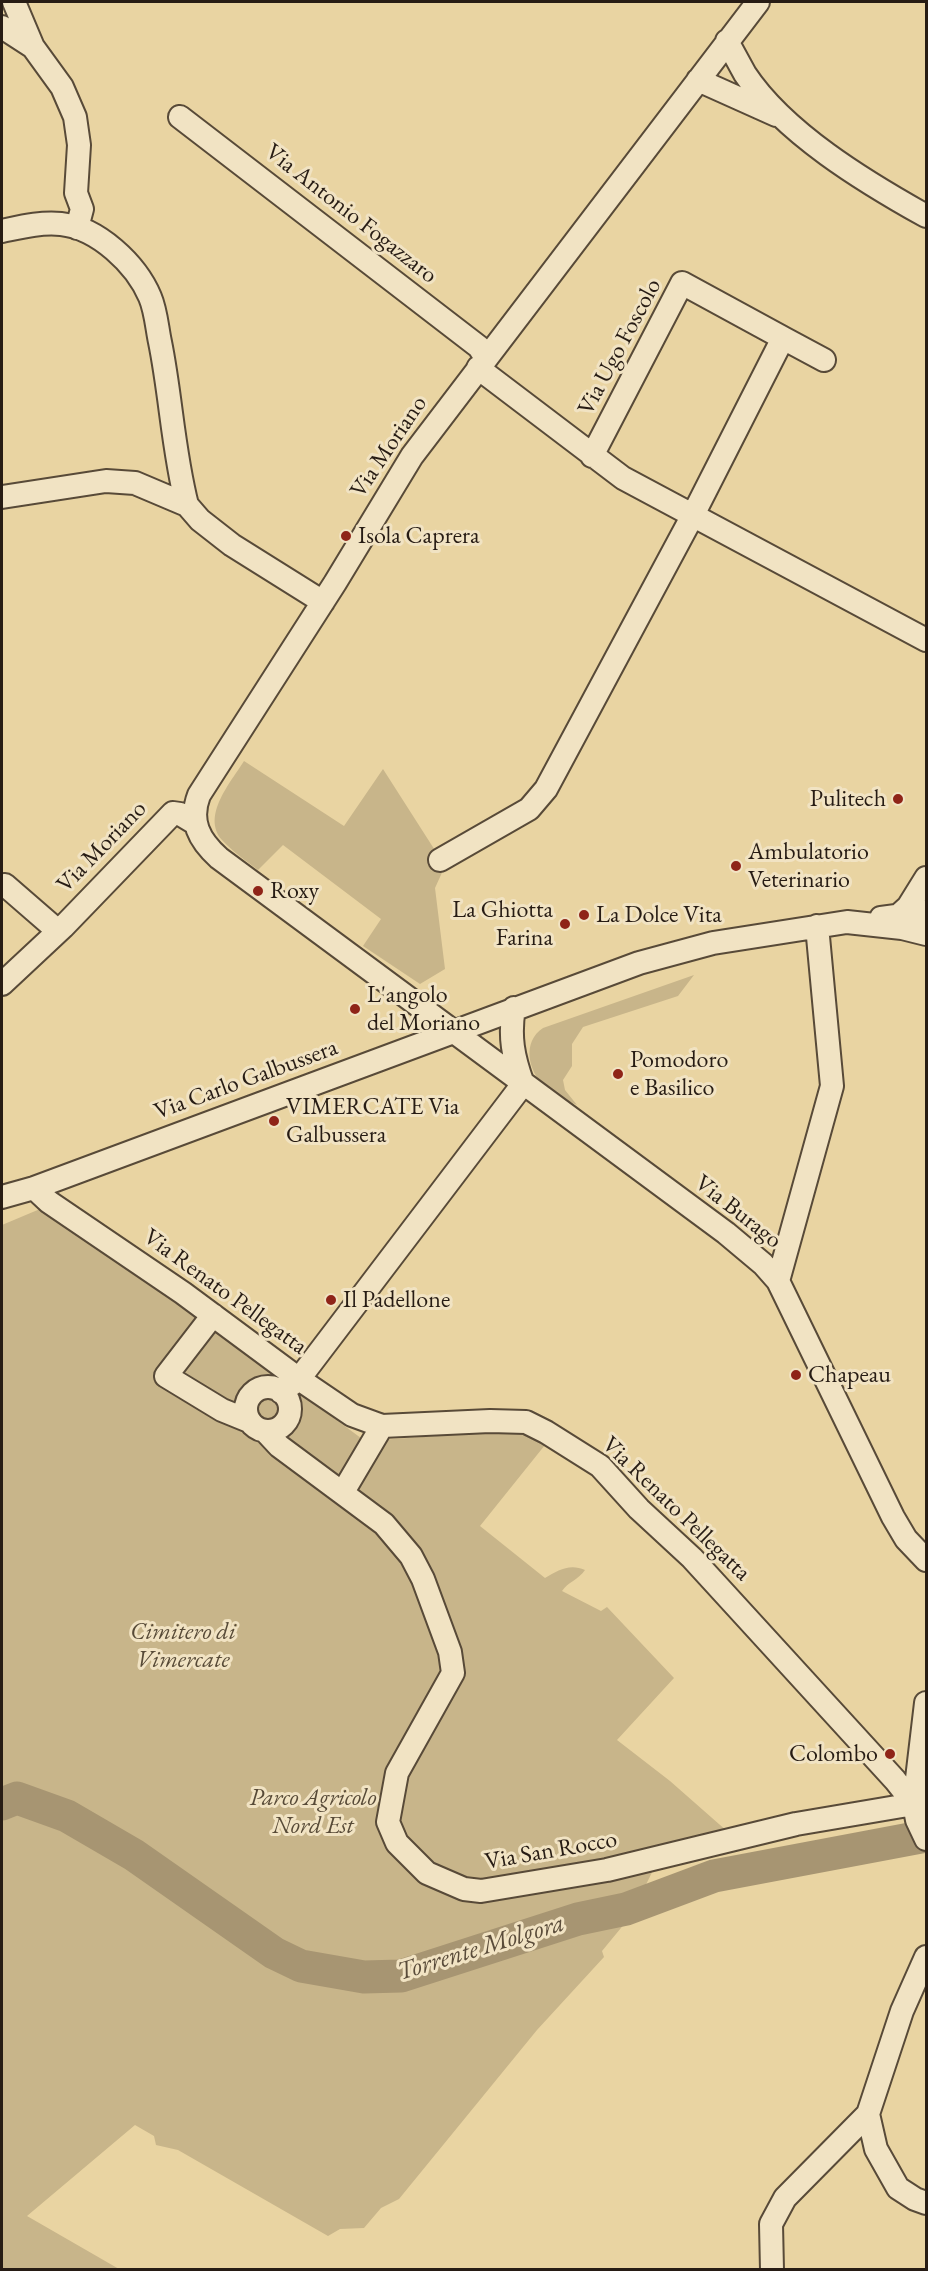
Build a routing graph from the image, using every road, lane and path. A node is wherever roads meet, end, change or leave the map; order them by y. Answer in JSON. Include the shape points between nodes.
{"nodes":[{"id":1,"x":14,"y":2,"type":"edge"},
{"id":2,"x":758,"y":2,"type":"edge"},
{"id":3,"x":2,"y":27,"type":"edge"},
{"id":4,"x":727,"y":41,"type":"junction"},
{"id":5,"x":33,"y":47,"type":"junction"},
{"id":6,"x":698,"y":80,"type":"junction"},
{"id":7,"x":180,"y":117,"type":"dead end"},
{"id":8,"x":783,"y":118,"type":"junction"},
{"id":9,"x":927,"y":216,"type":"edge"},
{"id":10,"x":74,"y":227,"type":"junction"},
{"id":11,"x":2,"y":231,"type":"edge"},
{"id":12,"x":783,"y":338,"type":"junction"},
{"id":13,"x":824,"y":360,"type":"dead end"},
{"id":14,"x":482,"y":363,"type":"junction"},
{"id":15,"x":592,"y":456,"type":"junction"},
{"id":16,"x":2,"y":497,"type":"edge"},
{"id":17,"x":187,"y":505,"type":"junction"},
{"id":18,"x":693,"y":515,"type":"junction"},
{"id":19,"x":325,"y":598,"type":"junction"},
{"id":20,"x":927,"y":640,"type":"edge"},
{"id":21,"x":195,"y":823,"type":"junction"},
{"id":22,"x":441,"y":860,"type":"dead end"},
{"id":23,"x":927,"y":878,"type":"edge"},
{"id":24,"x":5,"y":885,"type":"dead end"},
{"id":25,"x":927,"y":912,"type":"edge"},
{"id":26,"x":898,"y":916,"type":"junction"},
{"id":27,"x":847,"y":922,"type":"junction"},
{"id":28,"x":818,"y":926,"type":"junction"},
{"id":29,"x":58,"y":931,"type":"junction"},
{"id":30,"x":927,"y":934,"type":"edge"},
{"id":31,"x":2,"y":984,"type":"edge"},
{"id":32,"x":514,"y":1008,"type":"junction"},
{"id":33,"x":452,"y":1031,"type":"junction"},
{"id":34,"x":523,"y":1084,"type":"junction"},
{"id":35,"x":34,"y":1188,"type":"junction"},
{"id":36,"x":2,"y":1197,"type":"edge"},
{"id":37,"x":778,"y":1281,"type":"junction"},
{"id":38,"x":213,"y":1315,"type":"junction"},
{"id":39,"x":290,"y":1386,"type":"junction"},
{"id":40,"x":257,"y":1426,"type":"junction"},
{"id":41,"x":382,"y":1426,"type":"junction"},
{"id":42,"x":344,"y":1492,"type":"junction"},
{"id":43,"x":927,"y":1560,"type":"edge"},
{"id":44,"x":927,"y":1703,"type":"edge"},
{"id":45,"x":919,"y":1821,"type":"edge"},
{"id":46,"x":927,"y":1957,"type":"edge"},
{"id":47,"x":867,"y":2114,"type":"junction"},
{"id":48,"x":927,"y":2203,"type":"edge"},
{"id":49,"x":772,"y":2270,"type":"edge"}],
"edges":[{"from":1,"to":5,"type":"street"},
{"from":2,"to":4,"type":"street","name":"Via Moriano"},
{"from":3,"to":5,"type":"street"},
{"from":4,"to":6,"type":"street","name":"Via Moriano"},
{"from":4,"to":8,"type":"street","via":[[745,74]]},
{"from":5,"to":10,"type":"street","via":[[62,87],[75,117],[79,145],[76,193],[82,209]]},
{"from":6,"to":8,"type":"street"},
{"from":6,"to":14,"type":"street","name":"Via Moriano"},
{"from":7,"to":14,"type":"street","name":"Via Antonio Fogazzaro","via":[[479,347]]},
{"from":8,"to":9,"type":"street","via":[[855,175]]},
{"from":10,"to":11,"type":"street","via":[[43,223]]},
{"from":10,"to":17,"type":"street","via":[[96,237],[123,259],[137,274],[151,300]]},
{"from":12,"to":13,"type":"street"},
{"from":12,"to":15,"type":"street","name":"Via Ugo Foscolo","via":[[682,283]]},
{"from":12,"to":18,"type":"street"},
{"from":14,"to":15,"type":"street","name":"Via Ugo Foscolo"},
{"from":14,"to":19,"type":"street","name":"Via Moriano","via":[[412,456]]},
{"from":15,"to":18,"type":"street","name":"Via Ugo Foscolo","via":[[623,478]]},
{"from":16,"to":17,"type":"street","via":[[106,481],[135,483]]},
{"from":17,"to":19,"type":"street"},
{"from":18,"to":20,"type":"street","name":"Via Ugo Foscolo"},
{"from":18,"to":22,"type":"street","via":[[546,789],[529,809]]},
{"from":19,"to":21,"type":"street","name":"Via Moriano","via":[[199,795]]},
{"from":21,"to":29,"type":"street","name":"Via Moriano","via":[[173,813]]},
{"from":21,"to":33,"type":"street","name":"Via Burago","via":[[204,843],[219,858]]},
{"from":23,"to":26,"type":"street"},
{"from":24,"to":29,"type":"street","name":"Via Moriano"},
{"from":25,"to":26,"type":"street"},
{"from":26,"to":27,"type":"street"},
{"from":27,"to":28,"type":"street","name":"Via Carlo Galbussera"},
{"from":27,"to":30,"type":"street","name":"Via Carlo Galbussera"},
{"from":28,"to":32,"type":"street","name":"Via Carlo Galbussera","via":[[713,943],[639,963]]},
{"from":28,"to":37,"type":"street","via":[[832,1086]]},
{"from":29,"to":31,"type":"street","name":"Via Moriano"},
{"from":32,"to":33,"type":"street","name":"Via Carlo Galbussera"},
{"from":32,"to":34,"type":"street","via":[[512,1047]]},
{"from":33,"to":34,"type":"street","name":"Via Burago"},
{"from":33,"to":35,"type":"street","name":"Via Carlo Galbussera"},
{"from":34,"to":37,"type":"street","name":"Via Burago","via":[[726,1233]]},
{"from":34,"to":39,"type":"street"},
{"from":35,"to":36,"type":"street","name":"Via Carlo Galbussera"},
{"from":35,"to":38,"type":"street","name":"Via Renato Pellegatta"},
{"from":37,"to":43,"type":"street","name":"Via Burago","via":[[892,1517],[906,1539]]},
{"from":38,"to":39,"type":"street","name":"Via Renato Pellegatta"},
{"from":38,"to":40,"type":"street","via":[[166,1376]]},
{"from":39,"to":40,"type":"street","via":[[288,1418],[278,1428]]},
{"from":39,"to":40,"type":"street","via":[[255,1391],[246,1408]]},
{"from":39,"to":41,"type":"street","name":"Via Renato Pellegatta"},
{"from":40,"to":42,"type":"street","name":"Via San Rocco"},
{"from":41,"to":42,"type":"street"},
{"from":41,"to":45,"type":"street","name":"Via Renato Pellegatta","via":[[526,1422],[600,1466],[692,1558],[895,1780]]},
{"from":42,"to":45,"type":"street","name":"Via San Rocco","via":[[384,1524],[411,1556],[450,1652],[453,1672],[397,1773],[388,1821],[397,1843],[427,1873],[464,1889],[481,1891],[607,1870],[796,1824]]},
{"from":44,"to":45,"type":"street"},
{"from":46,"to":47,"type":"street","via":[[902,2011]]},
{"from":47,"to":48,"type":"street","via":[[876,2150],[898,2188]]},
{"from":47,"to":49,"type":"street","via":[[785,2198],[771,2224]]}]}
